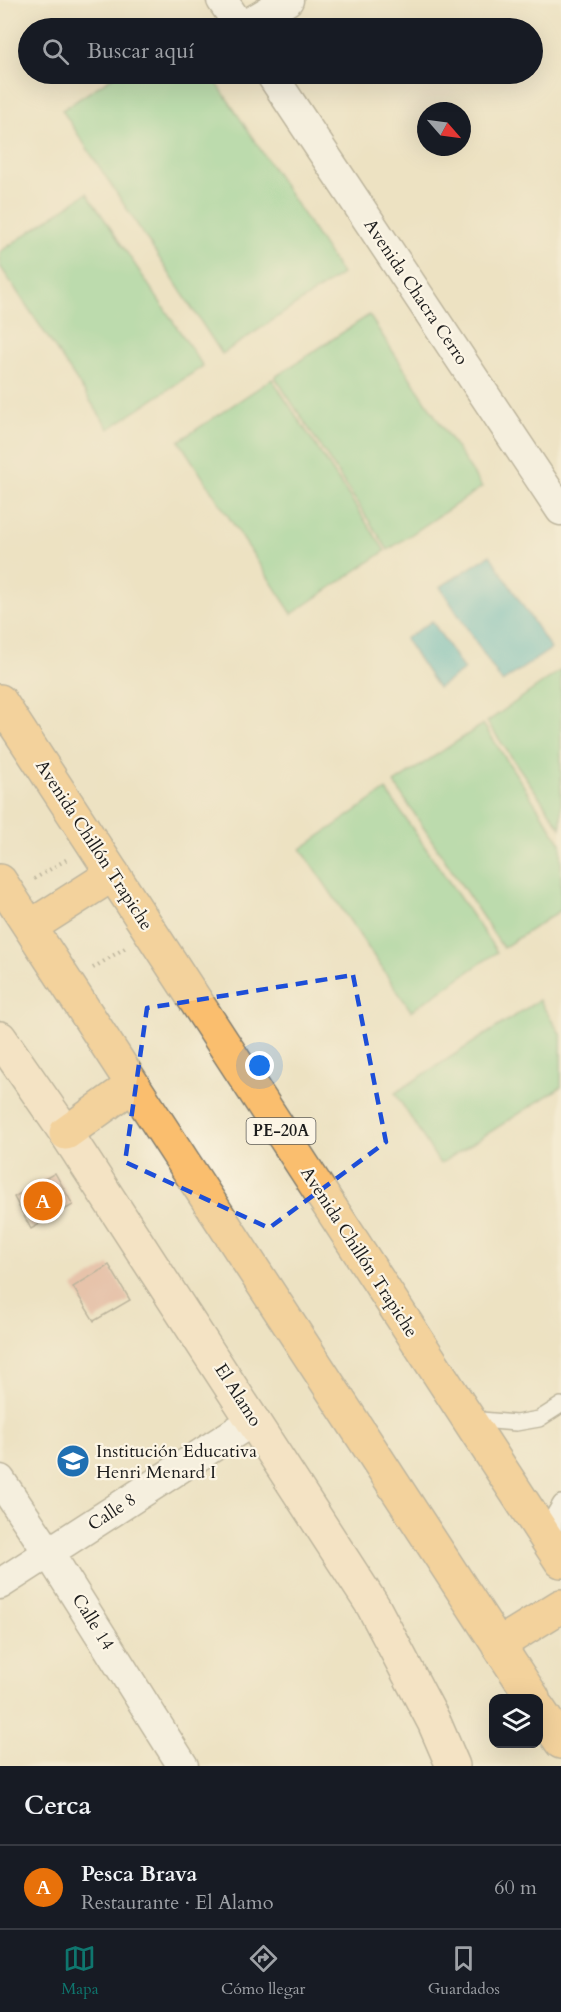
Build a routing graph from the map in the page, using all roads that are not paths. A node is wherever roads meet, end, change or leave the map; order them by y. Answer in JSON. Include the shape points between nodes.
{"nodes":[{"id":1,"x":222,"y":0,"type":"edge"},
{"id":2,"x":288,"y":0,"type":"edge"},
{"id":3,"x":234,"y":18,"type":"edge"},
{"id":4,"x":258,"y":18,"type":"edge"},
{"id":5,"x":278,"y":84,"type":"edge"},
{"id":6,"x":561,"y":510,"type":"edge"},
{"id":7,"x":0,"y":701,"type":"edge"},
{"id":8,"x":113,"y":874,"type":"junction"},
{"id":9,"x":4,"y":888,"type":"edge"},
{"id":10,"x":30,"y":927,"type":"junction"},
{"id":11,"x":0,"y":1038,"type":"edge"},
{"id":12,"x":133,"y":1085,"type":"junction"},
{"id":13,"x":66,"y":1133,"type":"junction"},
{"id":14,"x":561,"y":1405,"type":"edge"},
{"id":15,"x":468,"y":1419,"type":"junction"},
{"id":16,"x":254,"y":1420,"type":"junction"},
{"id":17,"x":0,"y":1480,"type":"edge"},
{"id":18,"x":561,"y":1503,"type":"edge"},
{"id":19,"x":49,"y":1553,"type":"junction"},
{"id":20,"x":556,"y":1554,"type":"edge"},
{"id":21,"x":0,"y":1584,"type":"edge"},
{"id":22,"x":561,"y":1605,"type":"edge"},
{"id":23,"x":498,"y":1645,"type":"junction"},
{"id":24,"x":530,"y":1694,"type":"edge"},
{"id":25,"x":543,"y":1715,"type":"edge"},
{"id":26,"x":561,"y":1742,"type":"edge"},
{"id":27,"x":183,"y":1766,"type":"edge"},
{"id":28,"x":453,"y":1766,"type":"edge"}],
"edges":[{"from":1,"to":3,"type":"street"},
{"from":2,"to":4,"type":"street"},
{"from":5,"to":6,"type":"street","name":"Avenida Chacra Cerro"},
{"from":7,"to":8,"type":"main road","name":"Avenida Chillón Trapiche","number":"PE-20A"},
{"from":8,"to":10,"type":"main road"},
{"from":8,"to":15,"type":"main road","name":"Avenida Chillón Trapiche","number":"PE-20A"},
{"from":9,"to":10,"type":"main road"},
{"from":10,"to":12,"type":"main road"},
{"from":11,"to":13,"type":"street","name":"El Alamo"},
{"from":12,"to":13,"type":"main road"},
{"from":12,"to":23,"type":"main road"},
{"from":13,"to":16,"type":"street","name":"El Alamo"},
{"from":14,"to":15,"type":"lane","via":[[539,1419],[516,1423]]},
{"from":15,"to":20,"type":"main road","name":"Avenida Chillón Trapiche","number":"PE-20A"},
{"from":16,"to":19,"type":"street","name":"Calle 8"},
{"from":16,"to":28,"type":"street","name":"El Alamo","via":[[373,1606]]},
{"from":17,"to":19,"type":"street","name":"Calle 14"},
{"from":18,"to":20,"type":"lane","via":[[555,1514]]},
{"from":19,"to":21,"type":"street","name":"Calle 8"},
{"from":19,"to":27,"type":"street","name":"Calle 14"},
{"from":22,"to":23,"type":"main road"},
{"from":23,"to":24,"type":"main road"},
{"from":25,"to":26,"type":"main road"}]}
